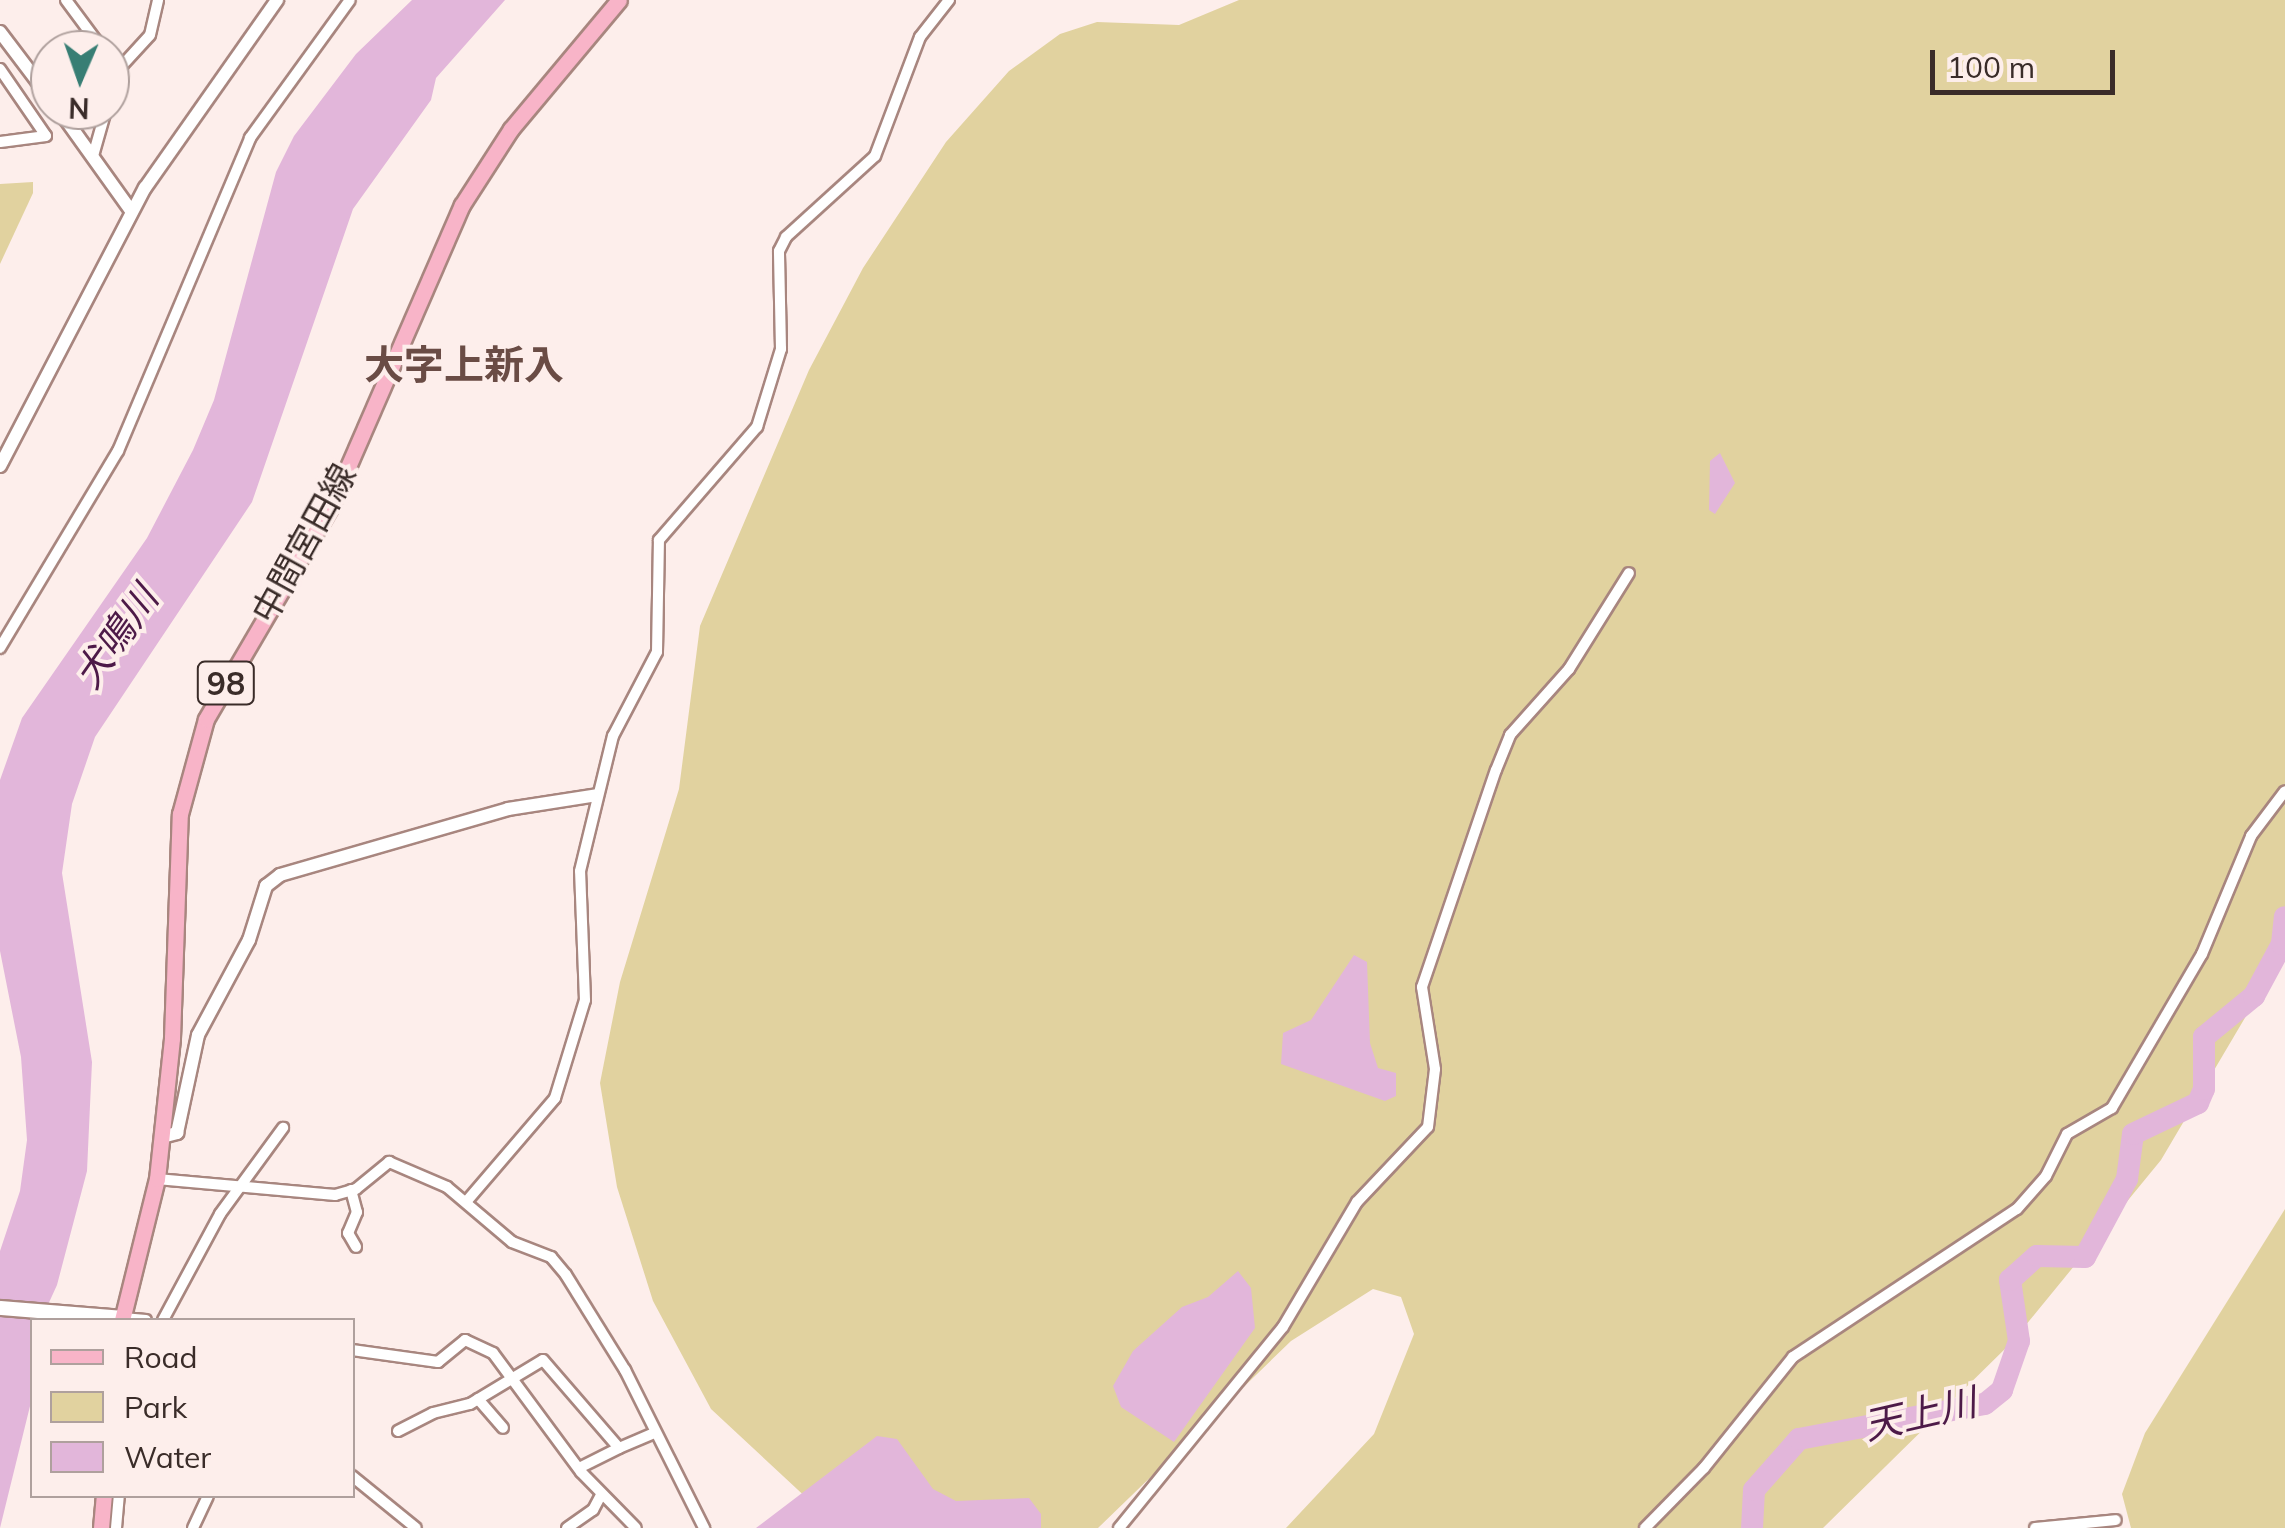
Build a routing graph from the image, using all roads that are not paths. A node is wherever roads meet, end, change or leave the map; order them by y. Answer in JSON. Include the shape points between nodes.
{"nodes":[{"id":1,"x":66,"y":0,"type":"edge"},
{"id":2,"x":158,"y":0,"type":"edge"},
{"id":3,"x":277,"y":0,"type":"edge"},
{"id":4,"x":350,"y":0,"type":"edge"},
{"id":5,"x":619,"y":0,"type":"edge"},
{"id":6,"x":949,"y":0,"type":"edge"},
{"id":7,"x":88,"y":30,"type":"edge"},
{"id":8,"x":0,"y":32,"type":"edge"},
{"id":9,"x":130,"y":57,"type":"edge"},
{"id":10,"x":30,"y":72,"type":"edge"},
{"id":11,"x":2,"y":74,"type":"edge"},
{"id":12,"x":73,"y":130,"type":"edge"},
{"id":13,"x":100,"y":130,"type":"edge"},
{"id":14,"x":0,"y":142,"type":"edge"},
{"id":15,"x":92,"y":156,"type":"junction"},
{"id":16,"x":132,"y":212,"type":"junction"},
{"id":17,"x":0,"y":466,"type":"edge"},
{"id":18,"x":1629,"y":573,"type":"dead end"},
{"id":19,"x":0,"y":648,"type":"edge"},
{"id":20,"x":2285,"y":791,"type":"edge"},
{"id":21,"x":598,"y":794,"type":"junction"},
{"id":22,"x":283,"y":1128,"type":"dead end"},
{"id":23,"x":162,"y":1137,"type":"junction"},
{"id":24,"x":157,"y":1178,"type":"junction"},
{"id":25,"x":238,"y":1187,"type":"junction"},
{"id":26,"x":352,"y":1190,"type":"junction"},
{"id":27,"x":466,"y":1202,"type":"junction"},
{"id":28,"x":356,"y":1247,"type":"dead end"},
{"id":29,"x":0,"y":1308,"type":"edge"},
{"id":30,"x":112,"y":1318,"type":"edge"},
{"id":31,"x":122,"y":1318,"type":"edge"},
{"id":32,"x":164,"y":1318,"type":"edge"},
{"id":33,"x":355,"y":1350,"type":"edge"},
{"id":34,"x":513,"y":1380,"type":"junction"},
{"id":35,"x":478,"y":1399,"type":"junction"},
{"id":36,"x":502,"y":1428,"type":"dead end"},
{"id":37,"x":398,"y":1432,"type":"dead end"},
{"id":38,"x":652,"y":1434,"type":"junction"},
{"id":39,"x":619,"y":1448,"type":"junction"},
{"id":40,"x":579,"y":1468,"type":"junction"},
{"id":41,"x":355,"y":1478,"type":"edge"},
{"id":42,"x":600,"y":1495,"type":"junction"},
{"id":43,"x":104,"y":1498,"type":"edge"},
{"id":44,"x":119,"y":1498,"type":"edge"},
{"id":45,"x":207,"y":1498,"type":"edge"},
{"id":46,"x":2116,"y":1520,"type":"dead end"},
{"id":47,"x":101,"y":1528,"type":"edge"},
{"id":48,"x":116,"y":1528,"type":"edge"},
{"id":49,"x":194,"y":1528,"type":"edge"},
{"id":50,"x":416,"y":1528,"type":"edge"},
{"id":51,"x":568,"y":1528,"type":"edge"},
{"id":52,"x":636,"y":1528,"type":"edge"},
{"id":53,"x":704,"y":1528,"type":"edge"},
{"id":54,"x":1119,"y":1528,"type":"edge"},
{"id":55,"x":1645,"y":1528,"type":"edge"},
{"id":56,"x":2035,"y":1528,"type":"edge"}],
"edges":[{"from":1,"to":7,"type":"street"},
{"from":2,"to":9,"type":"street","via":[[150,35]]},
{"from":3,"to":16,"type":"street"},
{"from":4,"to":19,"type":"street","via":[[250,138],[118,451]]},
{"from":5,"to":23,"type":"main road","name":"中間宮田線","number":"98","via":[[511,128],[462,204],[330,506],[206,719],[180,814]]},
{"from":6,"to":21,"type":"street","via":[[920,38],[875,156],[786,237],[779,252],[782,349],[766,406],[757,427],[659,540],[657,652],[612,736]]},
{"from":8,"to":10,"type":"street"},
{"from":11,"to":14,"type":"street","via":[[46,136]]},
{"from":12,"to":15,"type":"street"},
{"from":13,"to":15,"type":"street"},
{"from":15,"to":16,"type":"street"},
{"from":16,"to":17,"type":"street"},
{"from":18,"to":54,"type":"street","via":[[1569,669],[1510,736],[1496,770],[1422,988],[1436,1069],[1428,1128],[1357,1202],[1283,1327]]},
{"from":20,"to":55,"type":"street","via":[[2251,836],[2202,954],[2112,1108],[2066,1134],[2046,1176],[2017,1209],[1794,1357],[1686,1489]]},
{"from":21,"to":23,"type":"street","via":[[508,808],[280,875],[266,886],[248,940],[198,1035],[178,1133]]},
{"from":21,"to":27,"type":"street","via":[[580,871],[584,1000],[554,1098]]},
{"from":22,"to":25,"type":"street"},
{"from":23,"to":24,"type":"main road","name":"中間宮田線","number":"98"},
{"from":24,"to":25,"type":"street"},
{"from":24,"to":31,"type":"main road","name":"中間宮田線","number":"98"},
{"from":25,"to":26,"type":"street","via":[[310,1197]]},
{"from":25,"to":32,"type":"street"},
{"from":26,"to":27,"type":"street","via":[[389,1162]]},
{"from":26,"to":28,"type":"street","via":[[357,1212],[348,1233]]},
{"from":27,"to":38,"type":"street","via":[[512,1242],[551,1256],[625,1370]]},
{"from":29,"to":30,"type":"main road"},
{"from":33,"to":34,"type":"street","via":[[438,1362],[464,1340],[493,1353]]},
{"from":34,"to":35,"type":"street"},
{"from":34,"to":39,"type":"street","via":[[550,1361]]},
{"from":34,"to":40,"type":"street"},
{"from":35,"to":36,"type":"street"},
{"from":35,"to":37,"type":"street"},
{"from":38,"to":39,"type":"street"},
{"from":38,"to":53,"type":"street"},
{"from":39,"to":40,"type":"street"},
{"from":40,"to":42,"type":"street"},
{"from":41,"to":50,"type":"street"},
{"from":42,"to":51,"type":"street","via":[[593,1510]]},
{"from":42,"to":52,"type":"street"},
{"from":43,"to":47,"type":"main road"},
{"from":44,"to":48,"type":"street"},
{"from":45,"to":49,"type":"street"},
{"from":46,"to":56,"type":"street"}]}
